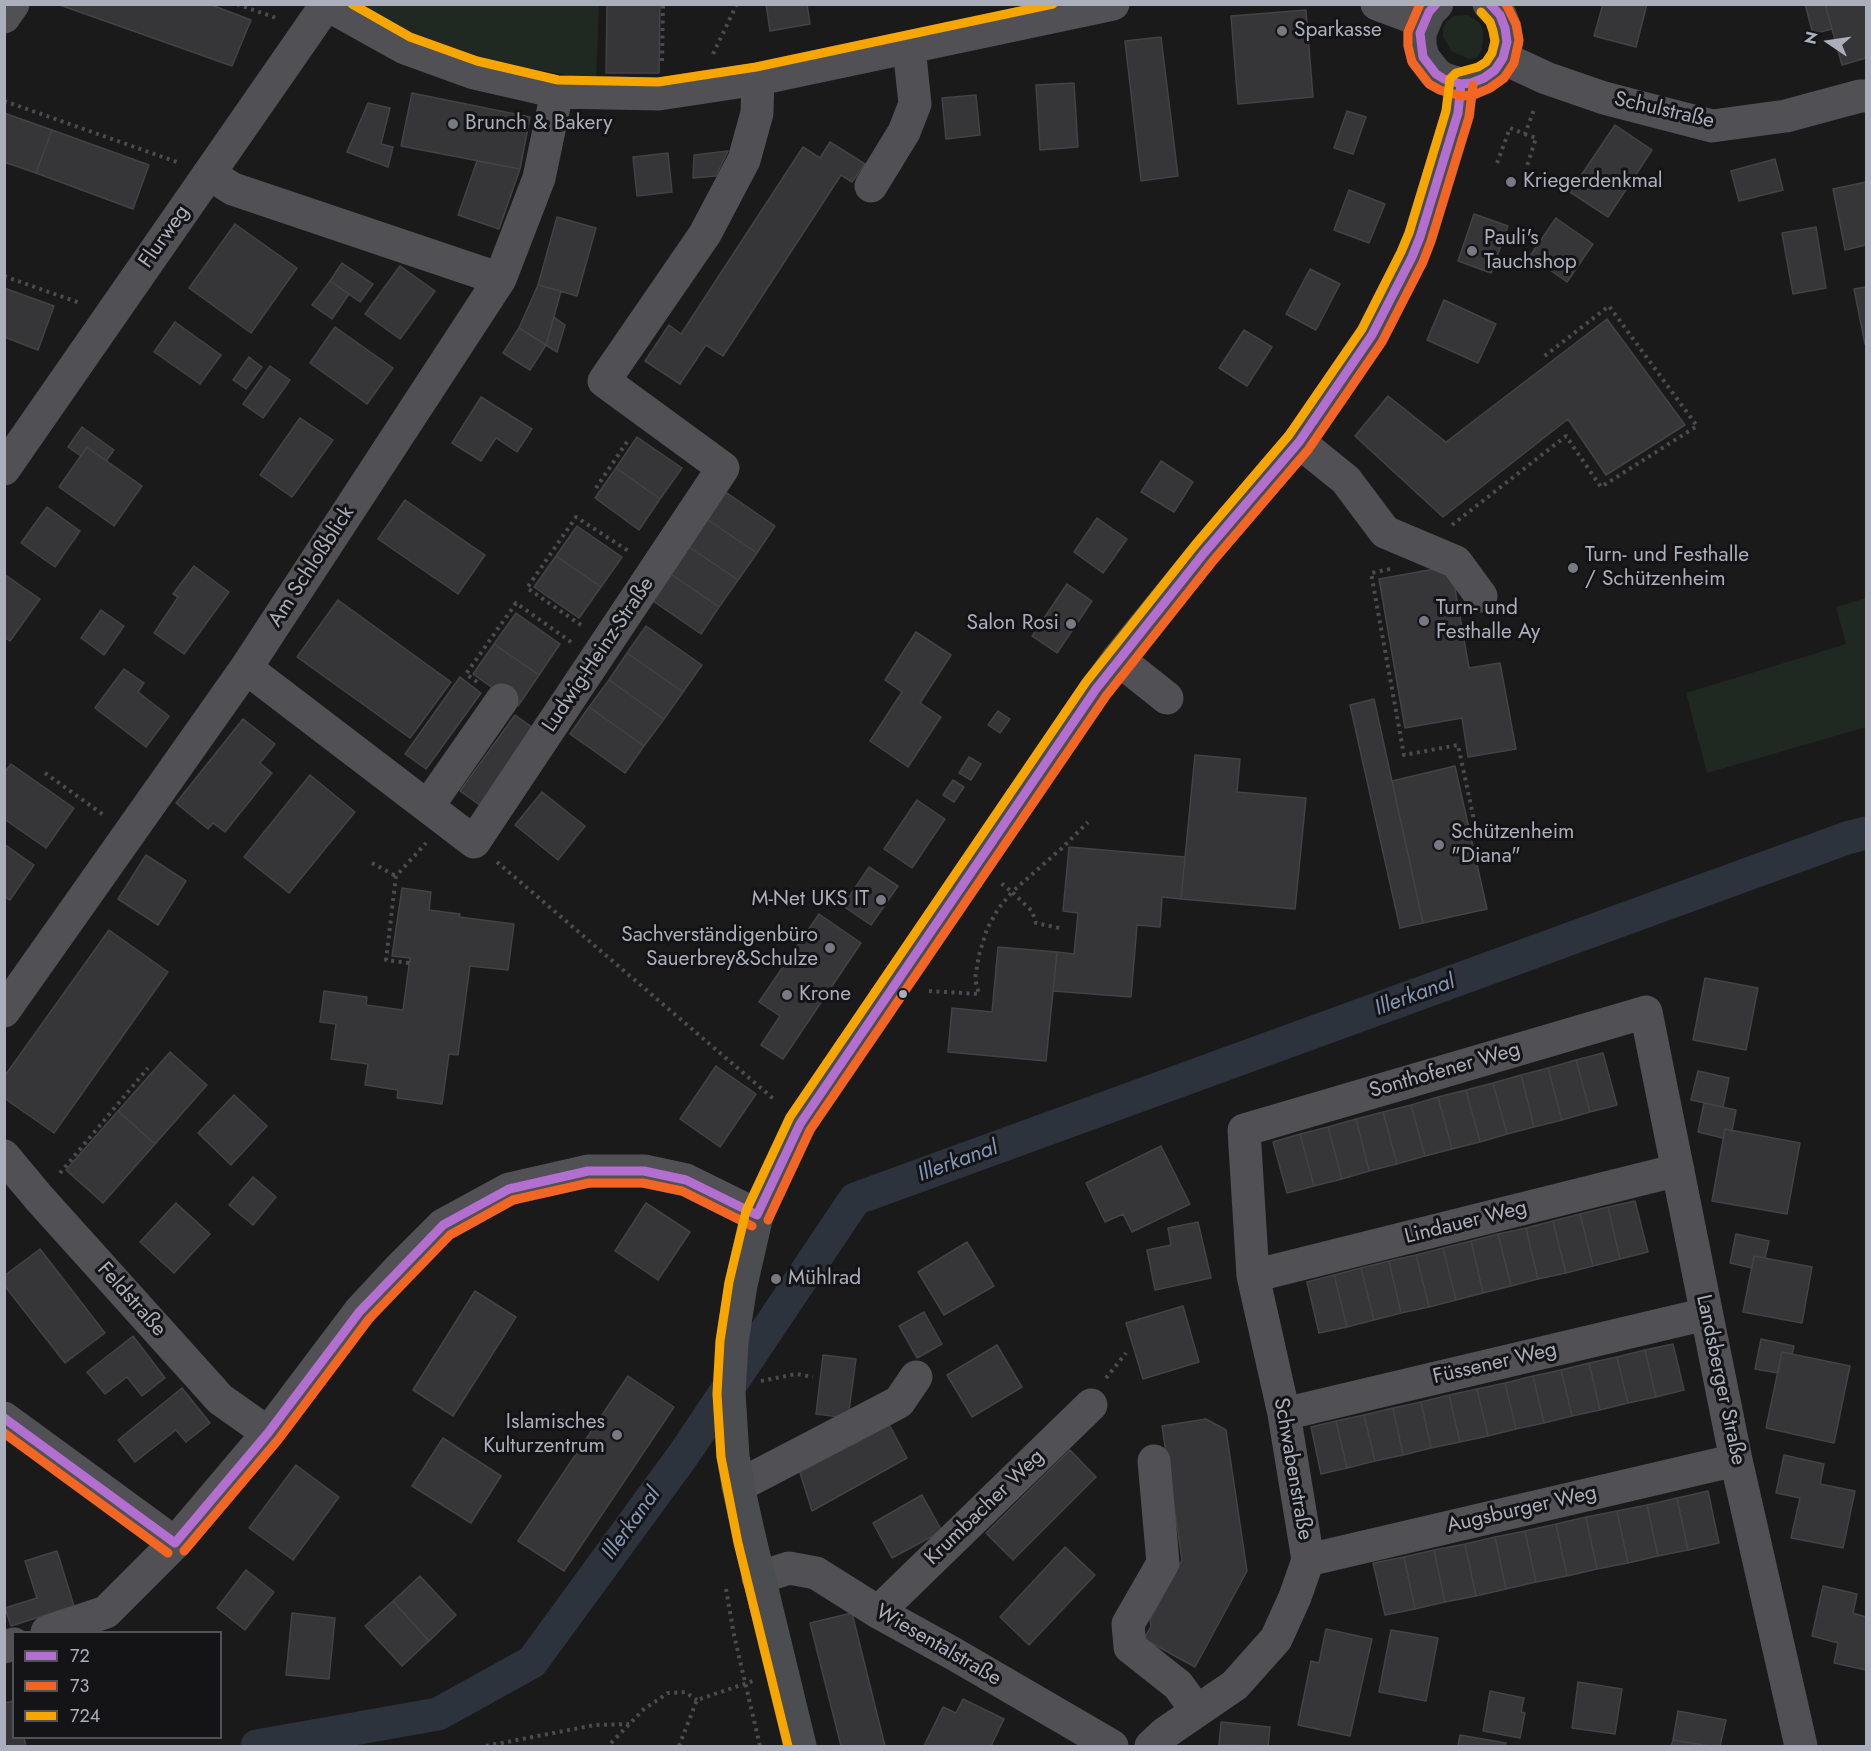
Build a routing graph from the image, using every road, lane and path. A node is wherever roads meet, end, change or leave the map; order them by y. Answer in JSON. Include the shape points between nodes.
{"nodes":[{"id":1,"x":13,"y":4,"type":"edge"},
{"id":2,"x":237,"y":4,"type":"edge"},
{"id":3,"x":663,"y":4,"type":"edge"},
{"id":4,"x":737,"y":4,"type":"edge"},
{"id":5,"x":1113,"y":4,"type":"edge"},
{"id":6,"x":1377,"y":4,"type":"edge"},
{"id":7,"x":1490,"y":5,"type":"edge"},
{"id":8,"x":320,"y":13,"type":"edge"},
{"id":9,"x":1430,"y":13,"type":"edge"},
{"id":10,"x":4,"y":17,"type":"edge"},
{"id":11,"x":909,"y":47,"type":"junction"},
{"id":12,"x":1503,"y":58,"type":"junction"},
{"id":13,"x":1546,"y":78,"type":"junction"},
{"id":14,"x":758,"y":79,"type":"junction"},
{"id":15,"x":1461,"y":84,"type":"junction"},
{"id":16,"x":711,"y":87,"type":"junction"},
{"id":17,"x":557,"y":92,"type":"junction"},
{"id":18,"x":662,"y":94,"type":"junction"},
{"id":19,"x":1866,"y":96,"type":"edge"},
{"id":20,"x":4,"y":101,"type":"edge"},
{"id":21,"x":1525,"y":134,"type":"junction"},
{"id":22,"x":1497,"y":164,"type":"dead end"},
{"id":23,"x":1525,"y":172,"type":"dead end"},
{"id":24,"x":209,"y":174,"type":"junction"},
{"id":25,"x":871,"y":186,"type":"dead end"},
{"id":26,"x":4,"y":276,"type":"edge"},
{"id":27,"x":500,"y":279,"type":"junction"},
{"id":28,"x":112,"y":314,"type":"junction"},
{"id":29,"x":1542,"y":358,"type":"dead end"},
{"id":30,"x":648,"y":413,"type":"junction"},
{"id":31,"x":1299,"y":442,"type":"junction"},
{"id":32,"x":4,"y":469,"type":"edge"},
{"id":33,"x":596,"y":488,"type":"dead end"},
{"id":34,"x":1385,"y":532,"type":"junction"},
{"id":35,"x":1423,"y":548,"type":"junction"},
{"id":36,"x":656,"y":569,"type":"junction"},
{"id":37,"x":1481,"y":596,"type":"dead end"},
{"id":38,"x":601,"y":651,"type":"junction"},
{"id":39,"x":1118,"y":659,"type":"junction"},
{"id":40,"x":246,"y":668,"type":"junction"},
{"id":41,"x":1167,"y":698,"type":"dead end"},
{"id":42,"x":502,"y":700,"type":"joint"},
{"id":43,"x":45,"y":773,"type":"dead end"},
{"id":44,"x":437,"y":813,"type":"junction"},
{"id":45,"x":1088,"y":822,"type":"dead end"},
{"id":46,"x":129,"y":833,"type":"junction"},
{"id":47,"x":1477,"y":834,"type":"dead end"},
{"id":48,"x":474,"y":842,"type":"junction"},
{"id":49,"x":372,"y":863,"type":"dead end"},
{"id":50,"x":976,"y":865,"type":"junction"},
{"id":51,"x":396,"y":876,"type":"junction"},
{"id":52,"x":1012,"y":892,"type":"junction"},
{"id":53,"x":1059,"y":928,"type":"dead end"},
{"id":54,"x":409,"y":963,"type":"dead end"},
{"id":55,"x":901,"y":974,"type":"junction"},
{"id":56,"x":4,"y":1011,"type":"edge"},
{"id":57,"x":1646,"y":1012,"type":"joint"},
{"id":58,"x":148,"y":1068,"type":"dead end"},
{"id":59,"x":800,"y":1124,"type":"junction"},
{"id":60,"x":1244,"y":1130,"type":"joint"},
{"id":61,"x":4,"y":1156,"type":"edge"},
{"id":62,"x":1678,"y":1170,"type":"junction"},
{"id":63,"x":39,"y":1198,"type":"junction"},
{"id":64,"x":757,"y":1215,"type":"junction"},
{"id":65,"x":1253,"y":1276,"type":"junction"},
{"id":66,"x":1706,"y":1314,"type":"junction"},
{"id":67,"x":813,"y":1377,"type":"dead end"},
{"id":68,"x":916,"y":1377,"type":"dead end"},
{"id":69,"x":765,"y":1381,"type":"dead end"},
{"id":70,"x":1091,"y":1405,"type":"dead end"},
{"id":71,"x":1284,"y":1414,"type":"junction"},
{"id":72,"x":4,"y":1418,"type":"edge"},
{"id":73,"x":268,"y":1433,"type":"junction"},
{"id":74,"x":1736,"y":1460,"type":"junction"},
{"id":75,"x":1154,"y":1461,"type":"dead end"},
{"id":76,"x":736,"y":1471,"type":"junction"},
{"id":77,"x":174,"y":1543,"type":"junction"},
{"id":78,"x":1308,"y":1560,"type":"junction"},
{"id":79,"x":758,"y":1578,"type":"junction"},
{"id":80,"x":878,"y":1612,"type":"junction"},
{"id":81,"x":50,"y":1631,"type":"edge"},
{"id":82,"x":783,"y":1674,"type":"junction"},
{"id":83,"x":745,"y":1683,"type":"junction"},
{"id":84,"x":697,"y":1700,"type":"junction"},
{"id":85,"x":1197,"y":1711,"type":"junction"},
{"id":86,"x":629,"y":1724,"type":"junction"},
{"id":87,"x":611,"y":1743,"type":"dead end"},
{"id":88,"x":486,"y":1746,"type":"edge"},
{"id":89,"x":679,"y":1746,"type":"edge"},
{"id":90,"x":760,"y":1746,"type":"edge"},
{"id":91,"x":801,"y":1746,"type":"edge"},
{"id":92,"x":1112,"y":1746,"type":"edge"},
{"id":93,"x":1151,"y":1746,"type":"edge"},
{"id":94,"x":1801,"y":1746,"type":"edge"}],
"edges":[{"from":1,"to":10,"type":"street"},
{"from":2,"to":8,"type":"path"},
{"from":3,"to":18,"type":"path"},
{"from":4,"to":16,"type":"path","via":[[711,57]]},
{"from":5,"to":11,"type":"street"},
{"from":6,"to":9,"type":"street"},
{"from":7,"to":12,"type":"main road","via":[[1505,28]]},
{"from":8,"to":17,"type":"street","via":[[474,73]]},
{"from":8,"to":24,"type":"street","name":"Flurweg"},
{"from":9,"to":15,"type":"main road","via":[[1420,33],[1428,66],[1444,79]]},
{"from":11,"to":14,"type":"street"},
{"from":11,"to":25,"type":"street","via":[[915,104],[904,132]]},
{"from":12,"to":13,"type":"street","name":"Schulstraße"},
{"from":12,"to":15,"type":"main road","via":[[1484,78]]},
{"from":13,"to":19,"type":"street","name":"Schulstraße","via":[[1712,126],[1786,116]]},
{"from":13,"to":21,"type":"path"},
{"from":14,"to":16,"type":"street"},
{"from":14,"to":30,"type":"street","via":[[757,113],[744,160],[705,234],[604,381]]},
{"from":15,"to":31,"type":"main road","via":[[1458,113],[1412,257],[1372,335]]},
{"from":16,"to":18,"type":"street"},
{"from":17,"to":18,"type":"street"},
{"from":17,"to":27,"type":"street","name":"Am Schloßblick","via":[[539,178]]},
{"from":20,"to":24,"type":"path"},
{"from":21,"to":22,"type":"path","via":[[1510,128]]},
{"from":21,"to":23,"type":"path","via":[[1536,138]]},
{"from":24,"to":27,"type":"street","via":[[232,189]]},
{"from":24,"to":28,"type":"street","name":"Flurweg"},
{"from":26,"to":28,"type":"path"},
{"from":27,"to":40,"type":"street","name":"Am Schloßblick"},
{"from":28,"to":32,"type":"street","name":"Flurweg"},
{"from":29,"to":35,"type":"path","via":[[1609,306],[1697,426],[1601,487],[1566,436]]},
{"from":30,"to":33,"type":"path"},
{"from":30,"to":36,"type":"street","name":"Ludwig-Heinz-Straße","via":[[723,468]]},
{"from":31,"to":34,"type":"street","via":[[1346,480]]},
{"from":31,"to":39,"type":"main road"},
{"from":34,"to":35,"type":"street"},
{"from":34,"to":47,"type":"path","via":[[1392,569],[1371,573],[1404,755],[1458,745]]},
{"from":35,"to":37,"type":"street","via":[[1456,562]]},
{"from":36,"to":38,"type":"street","name":"Ludwig-Heinz-Straße"},
{"from":36,"to":38,"type":"path","via":[[576,517],[527,588]]},
{"from":38,"to":42,"type":"path","via":[[516,603],[466,674]]},
{"from":38,"to":48,"type":"street","name":"Ludwig-Heinz-Straße"},
{"from":39,"to":41,"type":"street"},
{"from":39,"to":50,"type":"main road"},
{"from":40,"to":44,"type":"street"},
{"from":40,"to":46,"type":"street","name":"Am Schloßblick"},
{"from":42,"to":44,"type":"street"},
{"from":43,"to":46,"type":"path"},
{"from":44,"to":48,"type":"street"},
{"from":44,"to":51,"type":"path"},
{"from":45,"to":52,"type":"path"},
{"from":46,"to":56,"type":"street","name":"Am Schloßblick"},
{"from":48,"to":59,"type":"path"},
{"from":49,"to":51,"type":"path"},
{"from":50,"to":52,"type":"path"},
{"from":50,"to":55,"type":"main road"},
{"from":51,"to":54,"type":"path","via":[[386,960]]},
{"from":52,"to":53,"type":"path","via":[[1032,911],[1036,922]]},
{"from":52,"to":55,"type":"path","via":[[987,929],[975,979],[979,994],[926,991]]},
{"from":55,"to":59,"type":"main road"},
{"from":57,"to":60,"type":"street","name":"Sonthofener Weg"},
{"from":57,"to":62,"type":"street","name":"Landsberger Straße"},
{"from":58,"to":63,"type":"path"},
{"from":59,"to":64,"type":"main road"},
{"from":60,"to":65,"type":"street","name":"Schwabenstraße"},
{"from":61,"to":63,"type":"street","name":"Feldstraße"},
{"from":62,"to":65,"type":"street","name":"Lindauer Weg"},
{"from":62,"to":66,"type":"street","name":"Landsberger Straße"},
{"from":63,"to":73,"type":"street","name":"Feldstraße","via":[[220,1399]]},
{"from":64,"to":73,"type":"street","via":[[686,1180],[644,1171],[588,1171],[508,1189],[443,1225],[399,1269],[360,1311]]},
{"from":64,"to":76,"type":"main road","via":[[732,1342],[729,1393]]},
{"from":65,"to":71,"type":"street","name":"Schwabenstraße"},
{"from":66,"to":71,"type":"street","name":"Füssener Weg"},
{"from":66,"to":74,"type":"street","name":"Landsberger Straße"},
{"from":67,"to":69,"type":"path","via":[[796,1374]]},
{"from":68,"to":76,"type":"street","via":[[899,1402]]},
{"from":70,"to":80,"type":"street","name":"Krumbacher Weg"},
{"from":71,"to":78,"type":"street","name":"Schwabenstraße"},
{"from":72,"to":77,"type":"street"},
{"from":73,"to":77,"type":"street"},
{"from":74,"to":78,"type":"street","name":"Augsburger Weg"},
{"from":74,"to":94,"type":"street","name":"Landsberger Straße"},
{"from":75,"to":85,"type":"street","via":[[1163,1563],[1128,1624],[1130,1647],[1178,1686]]},
{"from":76,"to":79,"type":"main road"},
{"from":77,"to":81,"type":"street","via":[[105,1612]]},
{"from":78,"to":85,"type":"street","name":"Schwabenstraße","via":[[1276,1639],[1235,1685]]},
{"from":79,"to":80,"type":"street","name":"Wiesentalstraße","via":[[789,1568],[816,1573]]},
{"from":79,"to":82,"type":"main road"},
{"from":80,"to":92,"type":"street","name":"Wiesentalstraße"},
{"from":82,"to":83,"type":"path"},
{"from":82,"to":91,"type":"main road"},
{"from":83,"to":84,"type":"path"},
{"from":83,"to":90,"type":"path"},
{"from":84,"to":86,"type":"path","via":[[685,1692],[668,1694]]},
{"from":84,"to":89,"type":"path"},
{"from":85,"to":93,"type":"street","name":"Schwabenstraße"},
{"from":86,"to":87,"type":"path"},
{"from":86,"to":88,"type":"path","via":[[596,1725]]}]}
